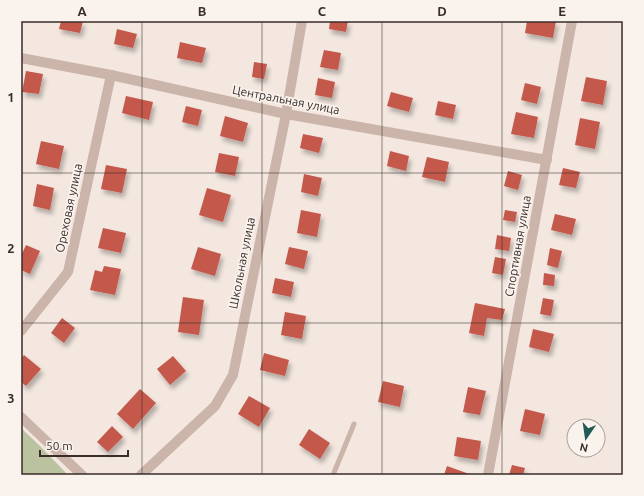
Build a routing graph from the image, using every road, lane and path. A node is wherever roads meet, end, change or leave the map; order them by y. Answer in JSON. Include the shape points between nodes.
{"nodes":[{"id":1,"x":302,"y":21,"type":"edge"},
{"id":2,"x":572,"y":21,"type":"edge"},
{"id":3,"x":21,"y":58,"type":"edge"},
{"id":4,"x":112,"y":76,"type":"junction"},
{"id":5,"x":286,"y":114,"type":"junction"},
{"id":6,"x":547,"y":160,"type":"junction"},
{"id":7,"x":21,"y":331,"type":"edge"},
{"id":8,"x":21,"y":417,"type":"edge"},
{"id":9,"x":354,"y":424,"type":"dead end"},
{"id":10,"x":82,"y":475,"type":"edge"},
{"id":11,"x":141,"y":475,"type":"edge"},
{"id":12,"x":333,"y":475,"type":"edge"},
{"id":13,"x":488,"y":475,"type":"edge"}],
"edges":[{"from":1,"to":5,"type":"street","name":"Школьная улица"},
{"from":2,"to":6,"type":"street","name":"Спортивная улица"},
{"from":3,"to":4,"type":"street","name":"Центральная улица"},
{"from":4,"to":5,"type":"street","name":"Центральная улица"},
{"from":4,"to":7,"type":"street","name":"Ореховая улица","via":[[68,272]]},
{"from":5,"to":6,"type":"street","name":"Центральная улица"},
{"from":5,"to":11,"type":"street","name":"Школьная улица","via":[[233,375],[215,406]]},
{"from":6,"to":13,"type":"street","name":"Спортивная улица"},
{"from":8,"to":10,"type":"street"},
{"from":9,"to":12,"type":"lane"}]}
